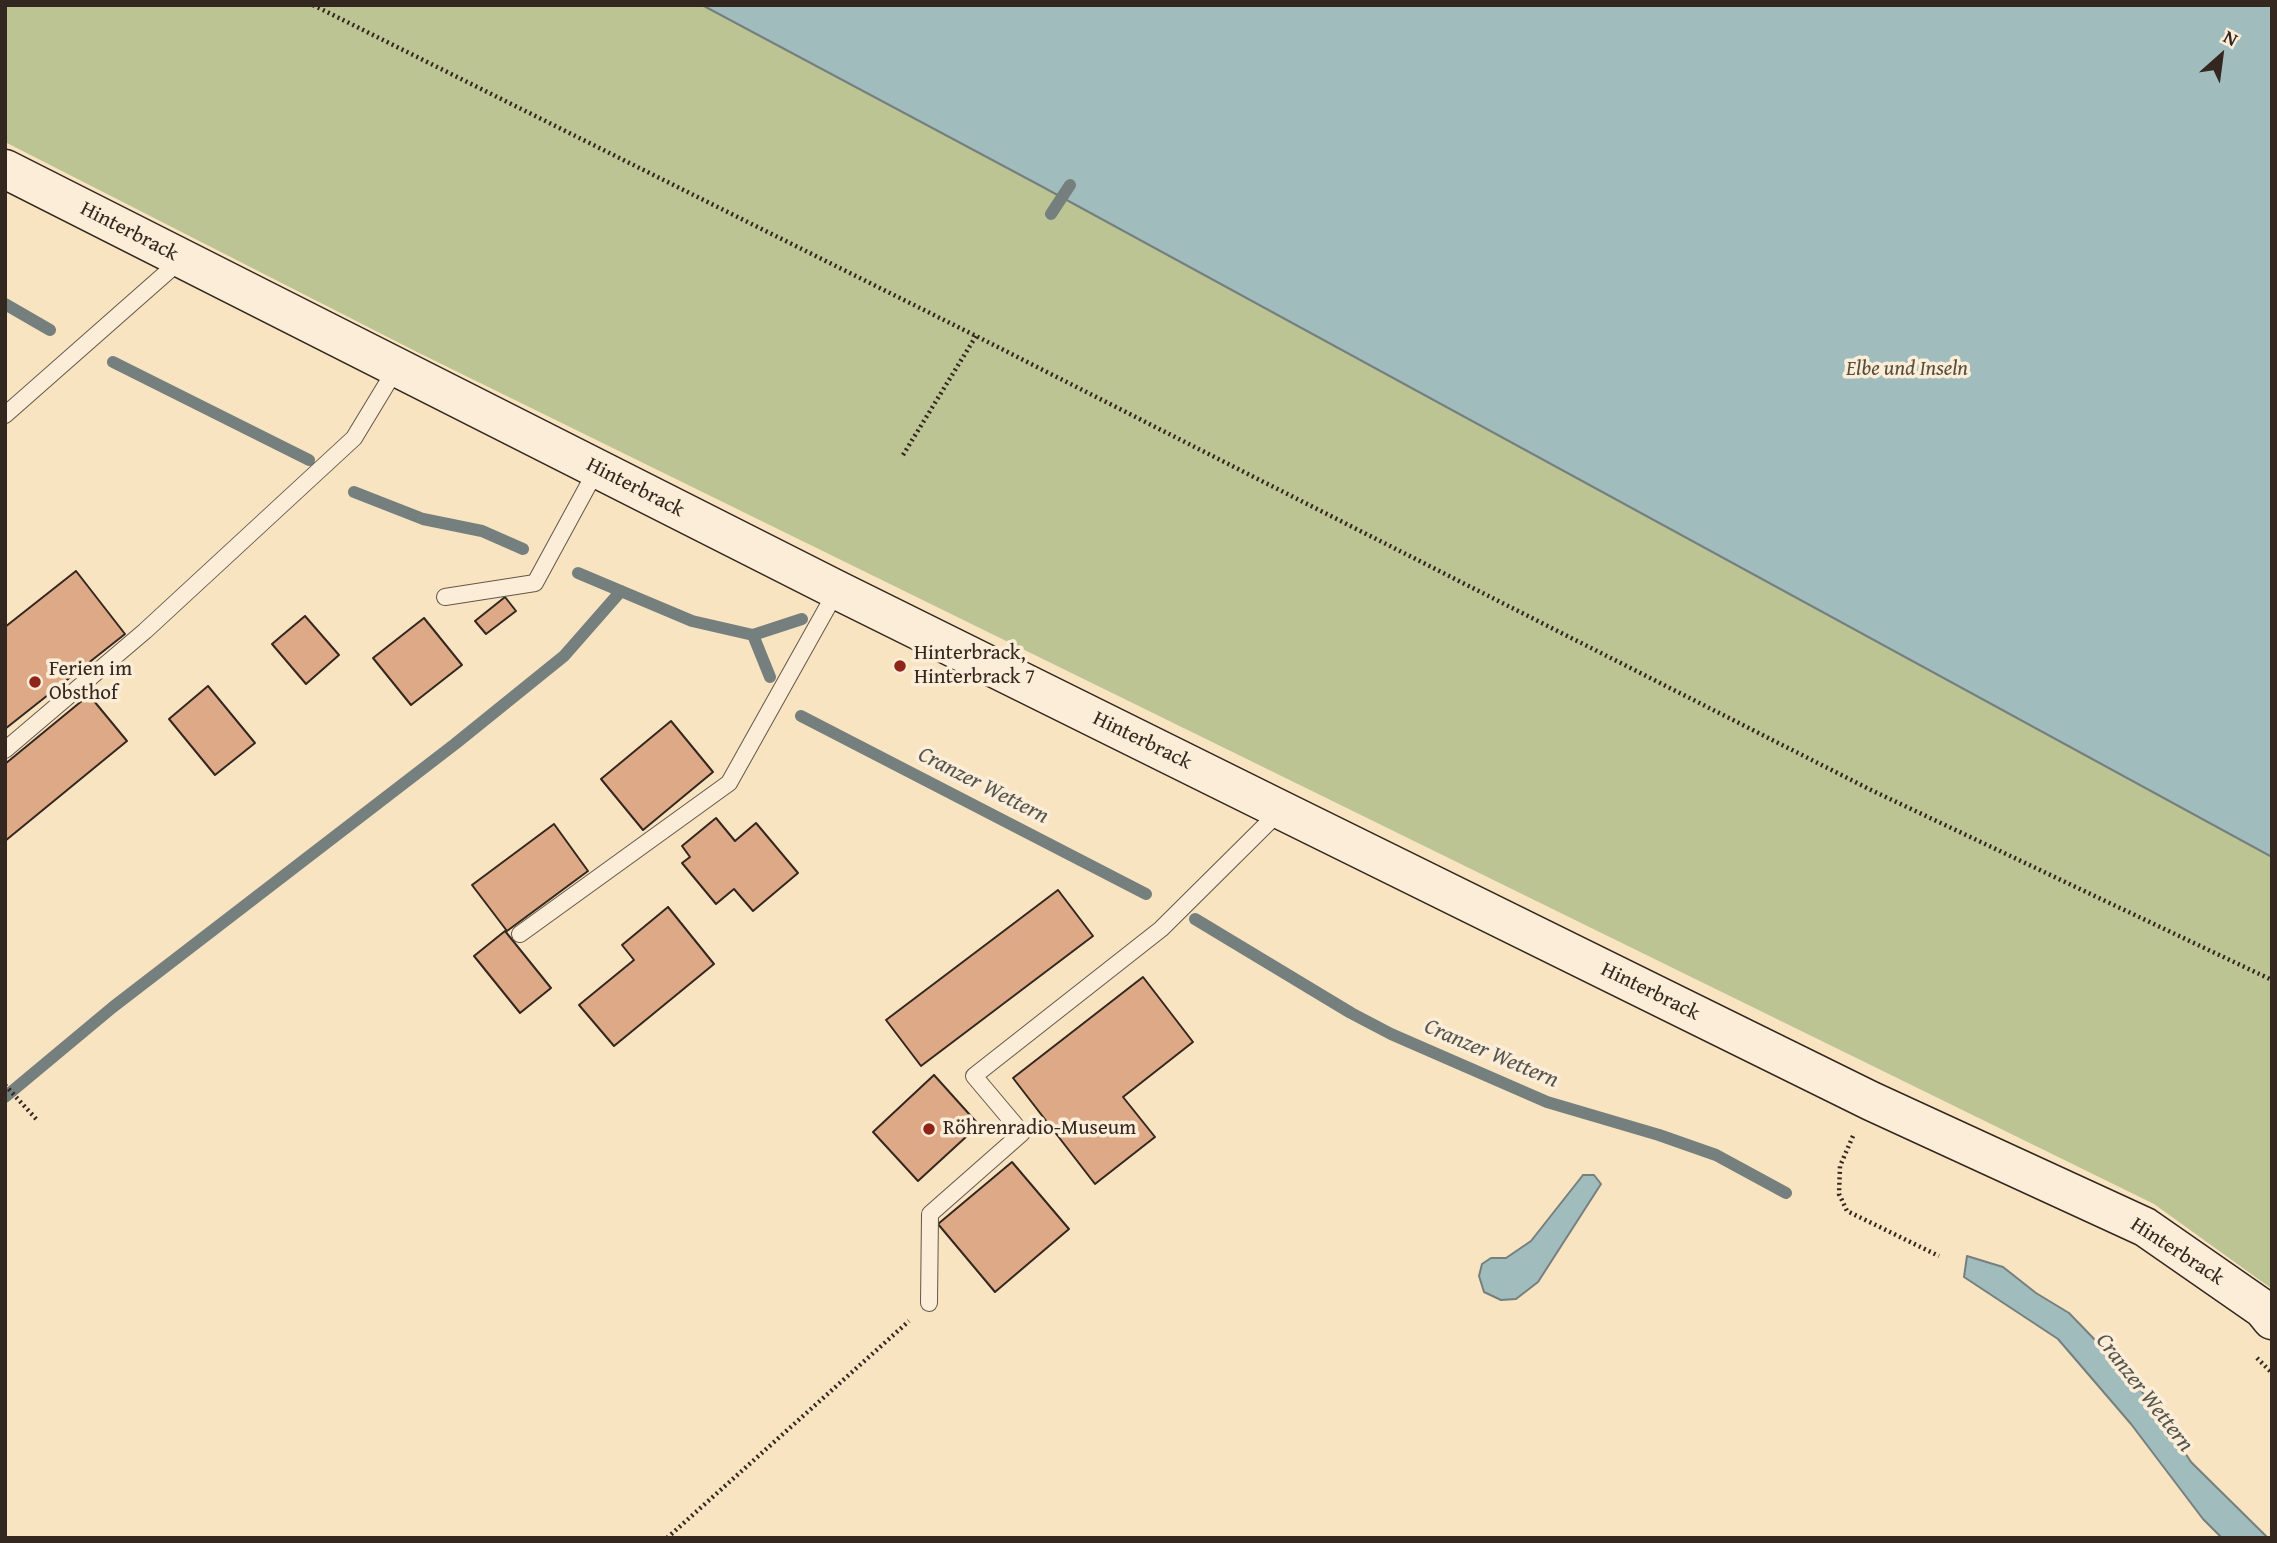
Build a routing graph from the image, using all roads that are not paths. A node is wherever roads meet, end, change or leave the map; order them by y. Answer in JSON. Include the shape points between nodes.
{"nodes":[{"id":1,"x":5,"y":169,"type":"edge"},
{"id":2,"x":183,"y":259,"type":"junction"},
{"id":3,"x":397,"y":367,"type":"junction"},
{"id":4,"x":5,"y":415,"type":"edge"},
{"id":5,"x":597,"y":469,"type":"junction"},
{"id":6,"x":837,"y":590,"type":"junction"},
{"id":7,"x":445,"y":597,"type":"dead end"},
{"id":8,"x":5,"y":750,"type":"edge"},
{"id":9,"x":1281,"y":810,"type":"junction"},
{"id":10,"x":520,"y":934,"type":"dead end"},
{"id":11,"x":929,"y":1303,"type":"road end"},
{"id":12,"x":2272,"y":1320,"type":"edge"}],
"edges":[{"from":1,"to":2,"type":"street","name":"Hinterbrack"},
{"from":2,"to":3,"type":"street","name":"Hinterbrack"},
{"from":2,"to":4,"type":"lane"},
{"from":3,"to":5,"type":"street","name":"Hinterbrack"},
{"from":3,"to":8,"type":"lane","via":[[354,438],[145,631]]},
{"from":5,"to":6,"type":"street","name":"Hinterbrack"},
{"from":5,"to":7,"type":"lane","via":[[536,583]]},
{"from":6,"to":9,"type":"street","name":"Hinterbrack"},
{"from":6,"to":10,"type":"lane","via":[[729,783]]},
{"from":9,"to":11,"type":"lane","via":[[1161,929],[974,1076],[1022,1133],[930,1214]]},
{"from":9,"to":12,"type":"street","name":"Hinterbrack","via":[[1871,1101],[2145,1227],[2263,1309]]}]}
